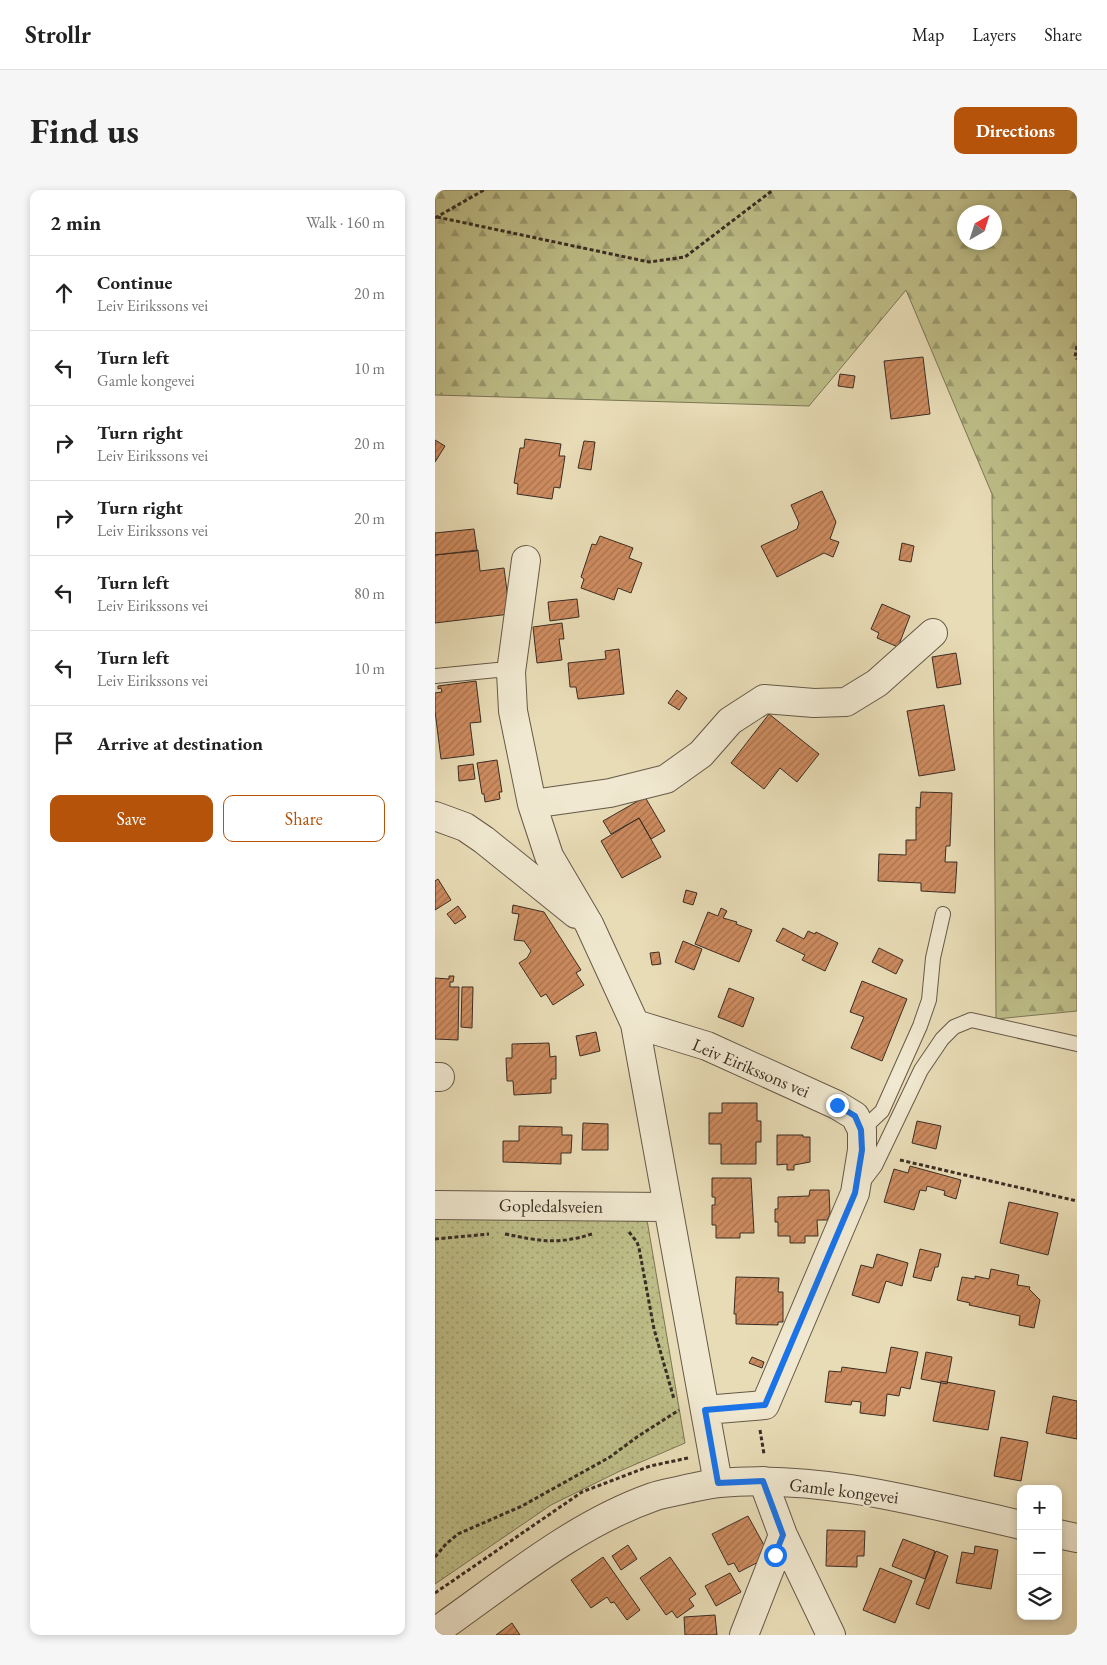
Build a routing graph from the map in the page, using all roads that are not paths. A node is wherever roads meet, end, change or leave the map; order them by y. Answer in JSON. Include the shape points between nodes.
{"nodes":[{"id":1,"x":525,"y":560,"type":"dead end"},
{"id":2,"x":933,"y":633,"type":"dead end"},
{"id":3,"x":511,"y":672,"type":"junction"},
{"id":4,"x":435,"y":676,"type":"edge"},
{"id":5,"x":532,"y":804,"type":"junction"},
{"id":6,"x":435,"y":816,"type":"edge"},
{"id":7,"x":943,"y":914,"type":"dead end"},
{"id":8,"x":589,"y":924,"type":"junction"},
{"id":9,"x":635,"y":1024,"type":"junction"},
{"id":10,"x":1077,"y":1044,"type":"edge"},
{"id":11,"x":861,"y":1130,"type":"junction"},
{"id":12,"x":855,"y":1193,"type":"junction"},
{"id":13,"x":435,"y":1204,"type":"edge"},
{"id":14,"x":667,"y":1207,"type":"junction"},
{"id":15,"x":692,"y":1410,"type":"junction"},
{"id":16,"x":763,"y":1481,"type":"junction"},
{"id":17,"x":718,"y":1483,"type":"junction"},
{"id":18,"x":1017,"y":1524,"type":"edge"},
{"id":19,"x":783,"y":1535,"type":"junction"},
{"id":20,"x":1062,"y":1535,"type":"edge"},
{"id":21,"x":1077,"y":1538,"type":"edge"},
{"id":22,"x":435,"y":1632,"type":"edge"},
{"id":23,"x":744,"y":1635,"type":"edge"},
{"id":24,"x":831,"y":1635,"type":"edge"}],
"edges":[{"from":1,"to":3,"type":"street"},
{"from":2,"to":5,"type":"street","via":[[877,683],[846,702],[763,700],[730,721],[701,754],[666,779],[610,794]]},
{"from":3,"to":4,"type":"lane","via":[[497,670]]},
{"from":3,"to":5,"type":"street","via":[[513,711]]},
{"from":5,"to":8,"type":"street","via":[[549,856]]},
{"from":6,"to":8,"type":"street","via":[[472,831]]},
{"from":7,"to":11,"type":"lane","via":[[933,958],[929,1000],[920,1026],[882,1111]]},
{"from":8,"to":9,"type":"street"},
{"from":9,"to":11,"type":"street","name":"Leiv Eirikssons vei","via":[[707,1046],[837,1105],[855,1116]]},
{"from":9,"to":14,"type":"street"},
{"from":10,"to":12,"type":"lane","via":[[971,1020],[955,1027],[921,1070],[875,1166]]},
{"from":11,"to":12,"type":"street","via":[[862,1150]]},
{"from":12,"to":15,"type":"street","via":[[765,1405]]},
{"from":13,"to":14,"type":"street","name":"Gopledalsveien"},
{"from":14,"to":15,"type":"street"},
{"from":15,"to":17,"type":"street"},
{"from":16,"to":17,"type":"street","name":"Gamle kongevei"},
{"from":16,"to":18,"type":"street","name":"Gamle kongevei","via":[[901,1497]]},
{"from":16,"to":19,"type":"street"},
{"from":17,"to":22,"type":"street","name":"Gamle kongevei","via":[[654,1496],[604,1518],[559,1545]]},
{"from":19,"to":23,"type":"street"},
{"from":19,"to":24,"type":"street"},
{"from":20,"to":21,"type":"street"}]}
